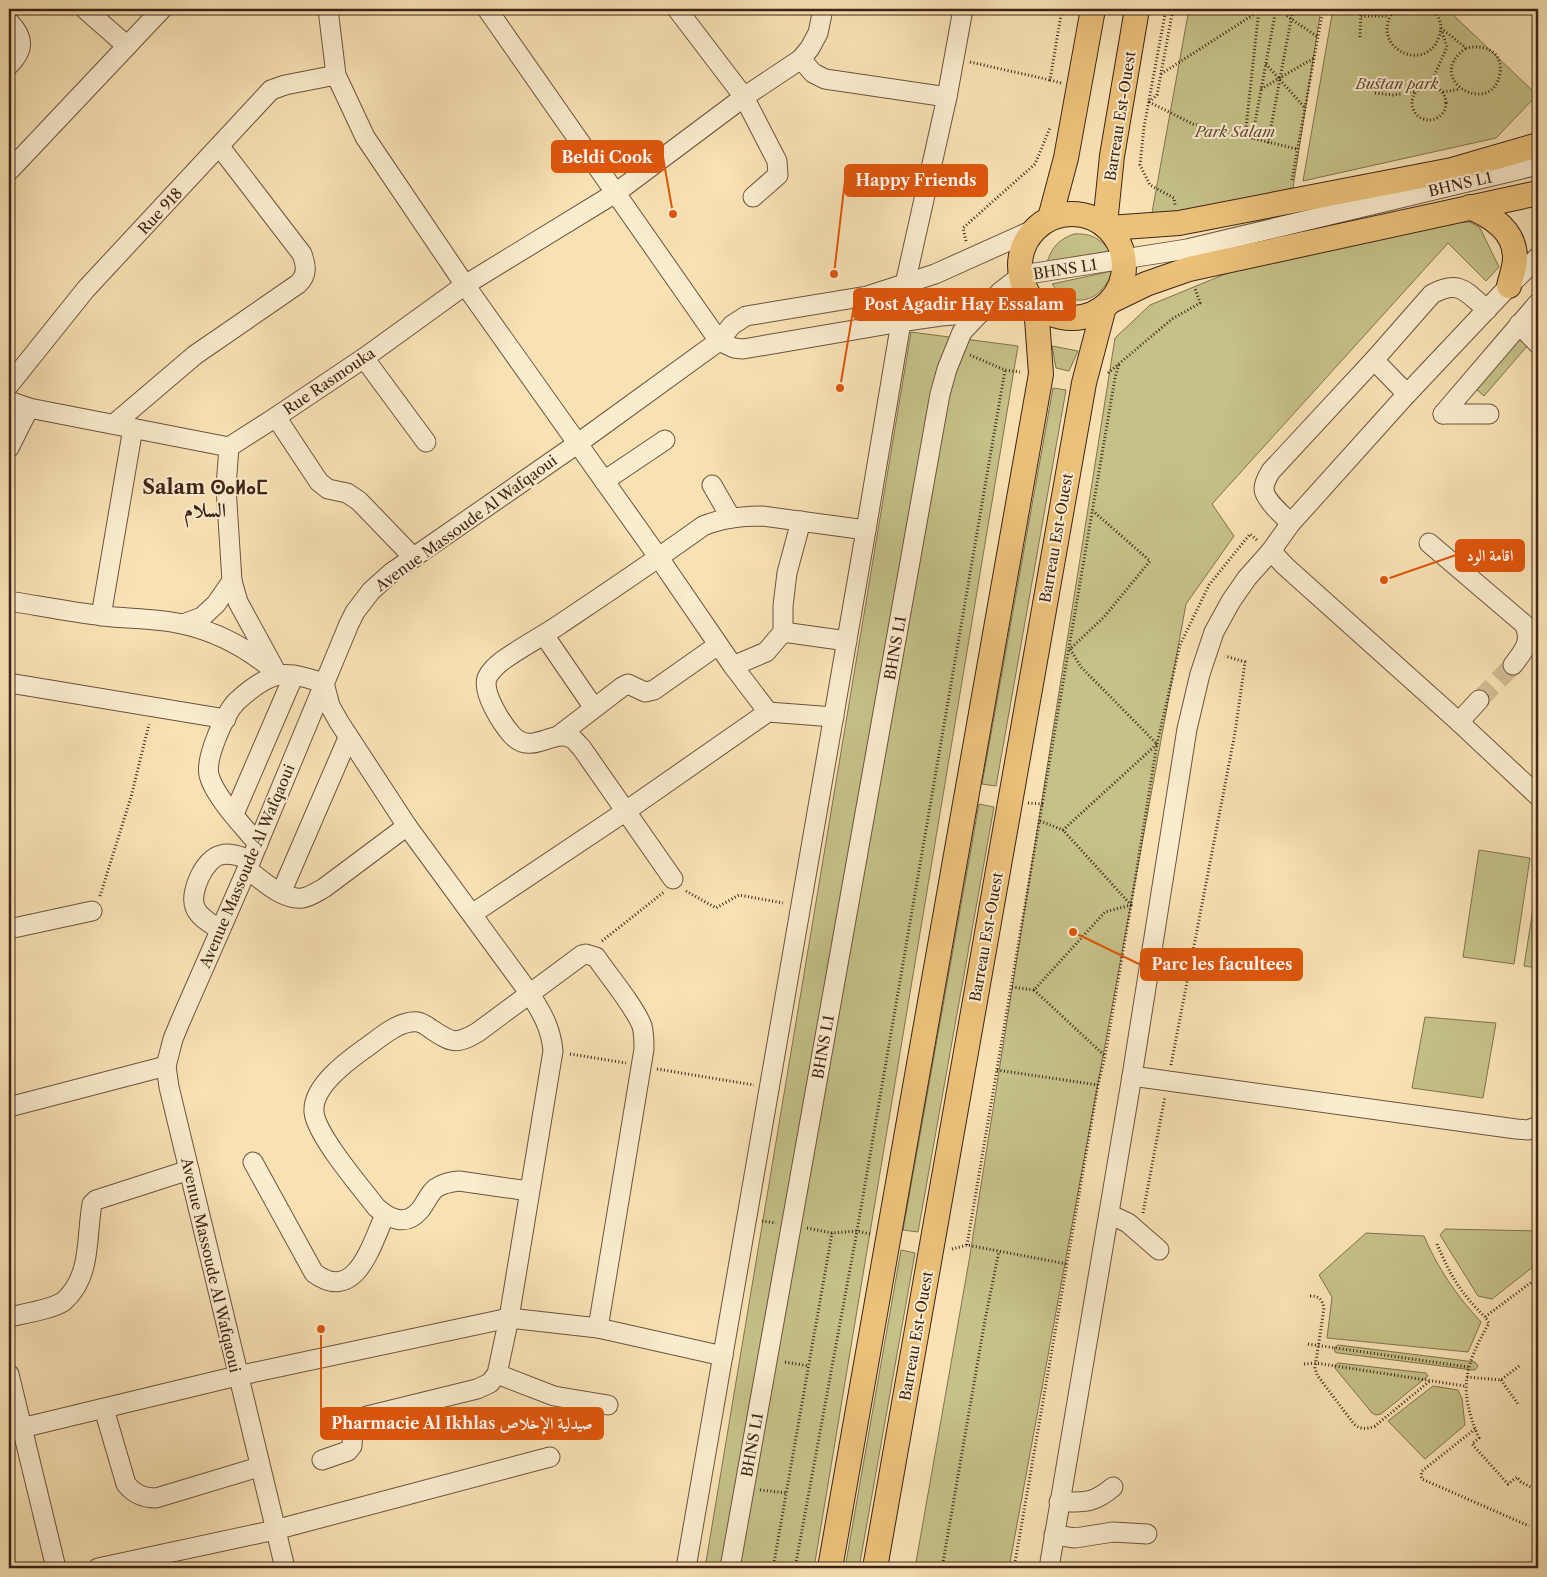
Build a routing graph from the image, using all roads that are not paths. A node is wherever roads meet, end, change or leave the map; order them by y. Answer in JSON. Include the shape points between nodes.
{"nodes":[{"id":1,"x":84,"y":9,"type":"edge"},
{"id":2,"x":162,"y":9,"type":"edge"},
{"id":3,"x":328,"y":9,"type":"edge"},
{"id":4,"x":487,"y":9,"type":"edge"},
{"id":5,"x":677,"y":9,"type":"edge"},
{"id":6,"x":823,"y":9,"type":"edge"},
{"id":7,"x":963,"y":9,"type":"edge"},
{"id":8,"x":1093,"y":9,"type":"edge"},
{"id":9,"x":1137,"y":9,"type":"edge"},
{"id":10,"x":9,"y":22,"type":"edge"},
{"id":11,"x":127,"y":46,"type":"junction"},
{"id":12,"x":801,"y":59,"type":"junction"},
{"id":13,"x":9,"y":65,"type":"edge"},
{"id":14,"x":336,"y":75,"type":"junction"},
{"id":15,"x":946,"y":97,"type":"junction"},
{"id":16,"x":744,"y":98,"type":"junction"},
{"id":17,"x":1538,"y":145,"type":"edge"},
{"id":18,"x":220,"y":147,"type":"junction"},
{"id":19,"x":1538,"y":165,"type":"edge"},
{"id":20,"x":9,"y":171,"type":"edge"},
{"id":21,"x":1538,"y":174,"type":"edge"},
{"id":22,"x":617,"y":192,"type":"junction"},
{"id":23,"x":1538,"y":193,"type":"edge"},
{"id":24,"x":753,"y":197,"type":"dead end"},
{"id":25,"x":1470,"y":207,"type":"junction"},
{"id":26,"x":1041,"y":224,"type":"junction"},
{"id":27,"x":1107,"y":226,"type":"junction"},
{"id":28,"x":1538,"y":257,"type":"edge"},
{"id":29,"x":1126,"y":262,"type":"junction"},
{"id":30,"x":905,"y":284,"type":"junction"},
{"id":31,"x":465,"y":285,"type":"junction"},
{"id":32,"x":1509,"y":286,"type":"junction"},
{"id":33,"x":1028,"y":291,"type":"junction"},
{"id":34,"x":1538,"y":303,"type":"edge"},
{"id":35,"x":1108,"y":304,"type":"junction"},
{"id":36,"x":986,"y":310,"type":"junction"},
{"id":37,"x":1487,"y":310,"type":"junction"},
{"id":38,"x":901,"y":322,"type":"junction"},
{"id":39,"x":1519,"y":324,"type":"junction"},
{"id":40,"x":720,"y":341,"type":"junction"},
{"id":41,"x":1538,"y":344,"type":"edge"},
{"id":42,"x":364,"y":358,"type":"junction"},
{"id":43,"x":1374,"y":360,"type":"junction"},
{"id":44,"x":9,"y":386,"type":"edge"},
{"id":45,"x":1407,"y":394,"type":"junction"},
{"id":46,"x":9,"y":401,"type":"edge"},
{"id":47,"x":28,"y":408,"type":"junction"},
{"id":48,"x":1489,"y":414,"type":"dead end"},
{"id":49,"x":276,"y":417,"type":"junction"},
{"id":50,"x":114,"y":424,"type":"junction"},
{"id":51,"x":133,"y":428,"type":"junction"},
{"id":52,"x":665,"y":440,"type":"dead end"},
{"id":53,"x":426,"y":442,"type":"dead end"},
{"id":54,"x":577,"y":444,"type":"junction"},
{"id":55,"x":229,"y":447,"type":"junction"},
{"id":56,"x":9,"y":448,"type":"edge"},
{"id":57,"x":604,"y":481,"type":"junction"},
{"id":58,"x":712,"y":485,"type":"dead end"},
{"id":59,"x":731,"y":518,"type":"junction"},
{"id":60,"x":801,"y":521,"type":"junction"},
{"id":61,"x":1291,"y":524,"type":"junction"},
{"id":62,"x":866,"y":530,"type":"junction"},
{"id":63,"x":1429,"y":542,"type":"dead end"},
{"id":64,"x":1265,"y":546,"type":"junction"},
{"id":65,"x":414,"y":558,"type":"junction"},
{"id":66,"x":658,"y":558,"type":"junction"},
{"id":67,"x":232,"y":581,"type":"junction"},
{"id":68,"x":9,"y":601,"type":"edge"},
{"id":69,"x":101,"y":616,"type":"junction"},
{"id":70,"x":183,"y":624,"type":"junction"},
{"id":71,"x":782,"y":632,"type":"junction"},
{"id":72,"x":544,"y":635,"type":"junction"},
{"id":73,"x":847,"y":642,"type":"junction"},
{"id":74,"x":718,"y":645,"type":"junction"},
{"id":75,"x":1513,"y":665,"type":"tunnel mouth"},
{"id":76,"x":733,"y":666,"type":"junction"},
{"id":77,"x":286,"y":675,"type":"junction"},
{"id":78,"x":9,"y":683,"type":"edge"},
{"id":79,"x":324,"y":683,"type":"junction"},
{"id":80,"x":1479,"y":700,"type":"tunnel mouth"},
{"id":81,"x":594,"y":708,"type":"junction"},
{"id":82,"x":768,"y":712,"type":"junction"},
{"id":83,"x":834,"y":717,"type":"junction"},
{"id":84,"x":226,"y":719,"type":"junction"},
{"id":85,"x":1459,"y":722,"type":"junction"},
{"id":86,"x":558,"y":736,"type":"junction"},
{"id":87,"x":348,"y":738,"type":"junction"},
{"id":88,"x":1538,"y":796,"type":"edge"},
{"id":89,"x":626,"y":812,"type":"junction"},
{"id":90,"x":234,"y":814,"type":"junction"},
{"id":91,"x":407,"y":826,"type":"junction"},
{"id":92,"x":252,"y":858,"type":"junction"},
{"id":93,"x":673,"y":881,"type":"road end"},
{"id":94,"x":281,"y":893,"type":"junction"},
{"id":95,"x":92,"y":911,"type":"road end"},
{"id":96,"x":472,"y":914,"type":"junction"},
{"id":97,"x":9,"y":929,"type":"edge"},
{"id":98,"x":220,"y":930,"type":"junction"},
{"id":99,"x":530,"y":994,"type":"junction"},
{"id":100,"x":166,"y":1066,"type":"junction"},
{"id":101,"x":1132,"y":1076,"type":"junction"},
{"id":102,"x":9,"y":1107,"type":"edge"},
{"id":103,"x":1538,"y":1126,"type":"edge"},
{"id":104,"x":253,"y":1162,"type":"dead end"},
{"id":105,"x":189,"y":1170,"type":"junction"},
{"id":106,"x":529,"y":1191,"type":"junction"},
{"id":107,"x":1109,"y":1214,"type":"junction"},
{"id":108,"x":384,"y":1215,"type":"junction"},
{"id":109,"x":794,"y":1226,"type":"junction"},
{"id":110,"x":1159,"y":1250,"type":"dead end"},
{"id":111,"x":9,"y":1317,"type":"edge"},
{"id":112,"x":509,"y":1318,"type":"junction"},
{"id":113,"x":598,"y":1328,"type":"junction"},
{"id":114,"x":723,"y":1356,"type":"junction"},
{"id":115,"x":9,"y":1374,"type":"edge"},
{"id":116,"x":497,"y":1374,"type":"junction"},
{"id":117,"x":237,"y":1376,"type":"junction"},
{"id":118,"x":608,"y":1405,"type":"dead end"},
{"id":119,"x":104,"y":1409,"type":"junction"},
{"id":120,"x":15,"y":1429,"type":"edge"},
{"id":121,"x":550,"y":1457,"type":"dead end"},
{"id":122,"x":322,"y":1460,"type":"dead end"},
{"id":123,"x":259,"y":1466,"type":"junction"},
{"id":124,"x":1113,"y":1487,"type":"dead end"},
{"id":125,"x":1059,"y":1502,"type":"junction"},
{"id":126,"x":275,"y":1530,"type":"junction"},
{"id":127,"x":1147,"y":1534,"type":"dead end"},
{"id":128,"x":1054,"y":1535,"type":"junction"},
{"id":129,"x":56,"y":1568,"type":"edge"},
{"id":130,"x":98,"y":1568,"type":"edge"},
{"id":131,"x":284,"y":1568,"type":"edge"},
{"id":132,"x":686,"y":1568,"type":"edge"},
{"id":133,"x":730,"y":1568,"type":"edge"},
{"id":134,"x":735,"y":1568,"type":"edge"},
{"id":135,"x":830,"y":1568,"type":"edge"},
{"id":136,"x":875,"y":1568,"type":"edge"},
{"id":137,"x":1049,"y":1568,"type":"edge"}],
"edges":[{"from":1,"to":11,"type":"street"},
{"from":2,"to":11,"type":"street"},
{"from":3,"to":14,"type":"street"},
{"from":4,"to":22,"type":"street"},
{"from":5,"to":16,"type":"street"},
{"from":6,"to":12,"type":"street","via":[[818,33]]},
{"from":7,"to":15,"type":"street"},
{"from":8,"to":26,"type":"main road","via":[[1066,158]]},
{"from":9,"to":27,"type":"main road","name":"Barreau Est-Ouest","via":[[1112,156]]},
{"from":10,"to":13,"type":"street","via":[[22,42]]},
{"from":11,"to":20,"type":"street"},
{"from":12,"to":15,"type":"street","via":[[813,73],[825,79]]},
{"from":12,"to":16,"type":"street","name":"Rue Rasmouka"},
{"from":14,"to":18,"type":"street","name":"Rue 918","via":[[272,90]]},
{"from":14,"to":31,"type":"street","via":[[365,137]]},
{"from":15,"to":30,"type":"street"},
{"from":16,"to":22,"type":"street","name":"Rue Rasmouka"},
{"from":16,"to":24,"type":"street","via":[[779,168],[778,175]]},
{"from":17,"to":27,"type":"main road","via":[[1452,170],[1179,223]]},
{"from":18,"to":44,"type":"street","name":"Rue 918","via":[[86,289]]},
{"from":18,"to":50,"type":"street","via":[[302,254],[305,275],[298,284],[195,355]]},
{"from":19,"to":29,"type":"street","name":"BHNS L1"},
{"from":21,"to":29,"type":"street","name":"BHNS L1","via":[[1186,255]]},
{"from":22,"to":31,"type":"street","name":"Rue Rasmouka"},
{"from":22,"to":40,"type":"street"},
{"from":23,"to":25,"type":"main road"},
{"from":25,"to":32,"type":"main road","via":[[1494,218],[1509,237],[1515,259]]},
{"from":25,"to":35,"type":"main road","via":[[1189,269],[1146,284]]},
{"from":26,"to":27,"type":"main road","via":[[1060,214],[1072,213],[1095,218]]},
{"from":26,"to":30,"type":"street","name":"Avenue Massoude Al Wafqaoui","via":[[970,260]]},
{"from":26,"to":33,"type":"main road","via":[[1025,242],[1020,257]]},
{"from":27,"to":29,"type":"main road","via":[[1120,244]]},
{"from":28,"to":32,"type":"street"},
{"from":29,"to":33,"type":"street","name":"BHNS L1","via":[[1031,278]]},
{"from":29,"to":35,"type":"main road","name":"Barreau Est-Ouest","via":[[1118,292]]},
{"from":30,"to":38,"type":"street"},
{"from":30,"to":40,"type":"street","name":"Avenue Massoude Al Wafqaoui","via":[[867,296],[746,316],[732,325]]},
{"from":31,"to":42,"type":"street","name":"Rue Rasmouka"},
{"from":31,"to":54,"type":"street"},
{"from":32,"to":37,"type":"street"},
{"from":33,"to":35,"type":"main road","via":[[1050,314],[1066,318],[1082,318]]},
{"from":33,"to":36,"type":"street"},
{"from":33,"to":36,"type":"street","name":"BHNS L1","via":[[1000,292]]},
{"from":33,"to":135,"type":"main road","via":[[1041,374]]},
{"from":34,"to":39,"type":"street"},
{"from":35,"to":136,"type":"main road","name":"Barreau Est-Ouest","via":[[1084,383]]},
{"from":36,"to":38,"type":"street"},
{"from":36,"to":109,"type":"street","name":"BHNS L1","via":[[960,348],[949,386]]},
{"from":36,"to":109,"type":"street","name":"BHNS L1","via":[[962,332],[940,394]]},
{"from":37,"to":43,"type":"street","via":[[1462,288],[1444,288],[1432,294]]},
{"from":37,"to":45,"type":"street"},
{"from":38,"to":40,"type":"street","via":[[743,349]]},
{"from":38,"to":62,"type":"street"},
{"from":39,"to":41,"type":"street"},
{"from":39,"to":48,"type":"street","via":[[1443,414]]},
{"from":40,"to":54,"type":"street","name":"Avenue Massoude Al Wafqaoui"},
{"from":42,"to":49,"type":"street","name":"Rue Rasmouka"},
{"from":42,"to":53,"type":"street"},
{"from":43,"to":45,"type":"street"},
{"from":43,"to":61,"type":"street","via":[[1265,481],[1266,497]]},
{"from":45,"to":61,"type":"street"},
{"from":46,"to":47,"type":"street"},
{"from":47,"to":50,"type":"street"},
{"from":47,"to":56,"type":"street"},
{"from":49,"to":55,"type":"street","name":"Rue Rasmouka"},
{"from":49,"to":65,"type":"street","via":[[319,482],[359,501]]},
{"from":50,"to":51,"type":"street"},
{"from":51,"to":55,"type":"street"},
{"from":51,"to":69,"type":"street"},
{"from":52,"to":57,"type":"street"},
{"from":54,"to":57,"type":"street"},
{"from":54,"to":65,"type":"street","name":"Avenue Massoude Al Wafqaoui"},
{"from":55,"to":67,"type":"street","via":[[226,487]]},
{"from":57,"to":66,"type":"street"},
{"from":58,"to":59,"type":"street"},
{"from":59,"to":60,"type":"street","via":[[762,516]]},
{"from":59,"to":66,"type":"street","via":[[703,526]]},
{"from":60,"to":62,"type":"street"},
{"from":60,"to":71,"type":"street","via":[[787,573]]},
{"from":61,"to":64,"type":"street"},
{"from":62,"to":73,"type":"street"},
{"from":63,"to":75,"type":"street","via":[[1524,624],[1528,643]]},
{"from":64,"to":85,"type":"street"},
{"from":64,"to":101,"type":"street","via":[[1214,632],[1200,674],[1187,729]]},
{"from":65,"to":79,"type":"street","name":"Avenue Massoude Al Wafqaoui","via":[[381,581],[363,601],[349,624]]},
{"from":66,"to":72,"type":"street"},
{"from":66,"to":74,"type":"street"},
{"from":67,"to":70,"type":"street","via":[[202,617]]},
{"from":67,"to":77,"type":"street","via":[[238,602]]},
{"from":68,"to":69,"type":"street"},
{"from":69,"to":70,"type":"street"},
{"from":70,"to":77,"type":"street","via":[[220,637]]},
{"from":71,"to":73,"type":"street"},
{"from":71,"to":76,"type":"street","via":[[766,652]]},
{"from":72,"to":81,"type":"street"},
{"from":72,"to":86,"type":"street","via":[[492,670],[486,686],[496,710],[512,735],[520,741],[537,744]]},
{"from":73,"to":83,"type":"street"},
{"from":74,"to":76,"type":"street"},
{"from":74,"to":81,"type":"street","via":[[654,690],[645,692],[628,684]]},
{"from":76,"to":82,"type":"street"},
{"from":77,"to":79,"type":"street"},
{"from":77,"to":84,"type":"street","via":[[261,683],[236,702]]},
{"from":77,"to":90,"type":"street"},
{"from":78,"to":84,"type":"street"},
{"from":79,"to":87,"type":"street","via":[[330,706]]},
{"from":79,"to":92,"type":"street","name":"Avenue Massoude Al Wafqaoui"},
{"from":80,"to":85,"type":"street"},
{"from":81,"to":86,"type":"street"},
{"from":82,"to":83,"type":"street"},
{"from":82,"to":89,"type":"street"},
{"from":83,"to":114,"type":"street"},
{"from":84,"to":90,"type":"street","via":[[215,740],[208,768],[213,785]]},
{"from":85,"to":88,"type":"street"},
{"from":86,"to":89,"type":"street","via":[[573,739],[581,747]]},
{"from":87,"to":91,"type":"street"},
{"from":87,"to":94,"type":"street"},
{"from":89,"to":93,"type":"street"},
{"from":89,"to":96,"type":"street"},
{"from":90,"to":92,"type":"street"},
{"from":91,"to":94,"type":"street","via":[[310,896],[301,898]]},
{"from":91,"to":96,"type":"street"},
{"from":92,"to":94,"type":"street"},
{"from":92,"to":98,"type":"street","name":"Avenue Massoude Al Wafqaoui"},
{"from":92,"to":98,"type":"street","via":[[230,854],[216,856],[194,889],[194,907]]},
{"from":95,"to":97,"type":"street"},
{"from":96,"to":99,"type":"street"},
{"from":98,"to":100,"type":"street","name":"Avenue Massoude Al Wafqaoui","via":[[173,1039]]},
{"from":99,"to":106,"type":"street","via":[[552,1035],[553,1051]]},
{"from":99,"to":108,"type":"street","via":[[460,1042],[453,1042],[417,1022],[396,1028],[348,1061],[324,1085],[315,1105],[316,1121],[330,1146]]},
{"from":99,"to":113,"type":"street","via":[[586,954],[596,957],[642,1025],[641,1066]]},
{"from":100,"to":102,"type":"street"},
{"from":100,"to":105,"type":"street","name":"Avenue Massoude Al Wafqaoui"},
{"from":101,"to":103,"type":"street","via":[[1516,1129],[1528,1130]]},
{"from":101,"to":107,"type":"street"},
{"from":104,"to":108,"type":"street","via":[[314,1273],[324,1280],[343,1282],[353,1275],[363,1262]]},
{"from":105,"to":111,"type":"street","via":[[96,1200],[92,1204],[86,1262],[80,1281],[63,1302],[40,1311]]},
{"from":105,"to":117,"type":"street","name":"Avenue Massoude Al Wafqaoui"},
{"from":106,"to":108,"type":"street","via":[[448,1182],[434,1189],[419,1211],[407,1220],[394,1220]]},
{"from":106,"to":112,"type":"street"},
{"from":107,"to":110,"type":"street","via":[[1128,1223]]},
{"from":107,"to":125,"type":"street"},
{"from":109,"to":133,"type":"street","name":"BHNS L1"},
{"from":109,"to":134,"type":"street","name":"BHNS L1"},
{"from":112,"to":113,"type":"street"},
{"from":112,"to":116,"type":"street"},
{"from":112,"to":117,"type":"street"},
{"from":113,"to":114,"type":"street"},
{"from":114,"to":132,"type":"street"},
{"from":115,"to":120,"type":"street"},
{"from":116,"to":118,"type":"street","via":[[554,1396]]},
{"from":116,"to":122,"type":"street","via":[[477,1389],[354,1421],[352,1446],[348,1451]]},
{"from":117,"to":119,"type":"street"},
{"from":117,"to":123,"type":"street","name":"Avenue Massoude Al Wafqaoui"},
{"from":119,"to":120,"type":"street"},
{"from":119,"to":123,"type":"street","via":[[126,1484],[133,1492],[146,1498],[156,1498]]},
{"from":120,"to":129,"type":"street"},
{"from":121,"to":126,"type":"street"},
{"from":123,"to":126,"type":"street","name":"Avenue Massoude Al Wafqaoui"},
{"from":124,"to":125,"type":"street","via":[[1092,1501]]},
{"from":125,"to":128,"type":"street"},
{"from":126,"to":130,"type":"street"},
{"from":126,"to":131,"type":"street","name":"Avenue Massoude Al Wafqaoui"},
{"from":127,"to":128,"type":"street","via":[[1113,1532],[1075,1538]]},
{"from":128,"to":137,"type":"street"}]}
